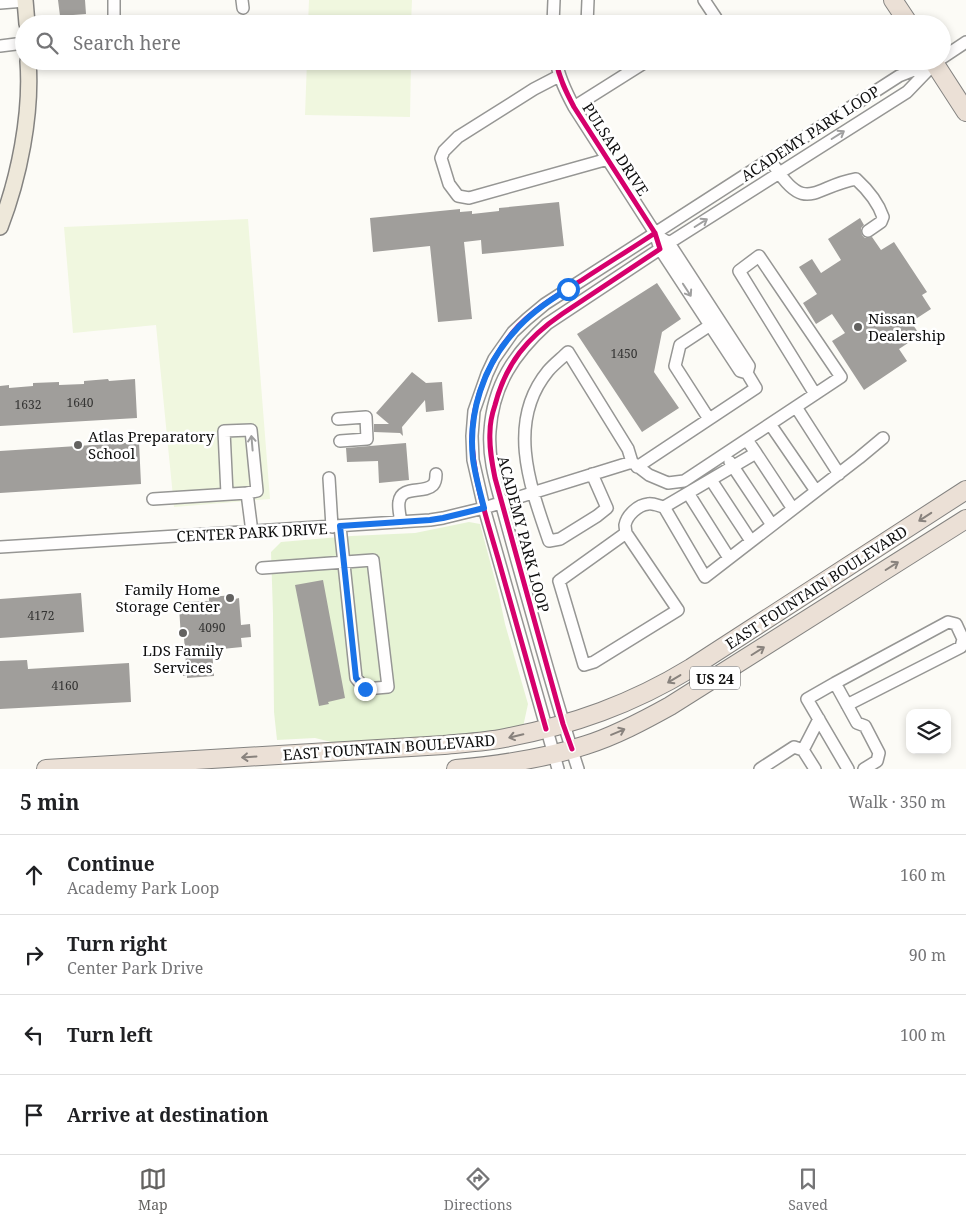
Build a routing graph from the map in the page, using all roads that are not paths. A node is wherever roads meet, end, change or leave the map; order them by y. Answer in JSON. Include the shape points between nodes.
{"nodes":[{"id":1,"x":114,"y":0,"type":"edge"},
{"id":2,"x":554,"y":0,"type":"edge"},
{"id":3,"x":588,"y":0,"type":"edge"},
{"id":4,"x":704,"y":0,"type":"edge"},
{"id":5,"x":893,"y":0,"type":"edge"},
{"id":6,"x":25,"y":1,"type":"edge"},
{"id":7,"x":0,"y":3,"type":"edge"},
{"id":8,"x":26,"y":15,"type":"edge"},
{"id":9,"x":114,"y":15,"type":"edge"},
{"id":10,"x":553,"y":15,"type":"edge"},
{"id":11,"x":587,"y":15,"type":"edge"},
{"id":12,"x":714,"y":15,"type":"edge"},
{"id":13,"x":903,"y":15,"type":"edge"},
{"id":14,"x":966,"y":42,"type":"edge"},
{"id":15,"x":15,"y":44,"type":"edge"},
{"id":16,"x":0,"y":46,"type":"edge"},
{"id":17,"x":951,"y":52,"type":"edge"},
{"id":18,"x":28,"y":70,"type":"edge"},
{"id":19,"x":558,"y":70,"type":"edge"},
{"id":20,"x":633,"y":70,"type":"edge"},
{"id":21,"x":914,"y":70,"type":"edge"},
{"id":22,"x":928,"y":70,"type":"edge"},
{"id":23,"x":942,"y":70,"type":"edge"},
{"id":24,"x":559,"y":76,"type":"junction"},
{"id":25,"x":574,"y":107,"type":"junction"},
{"id":26,"x":966,"y":112,"type":"edge"},
{"id":27,"x":608,"y":159,"type":"junction"},
{"id":28,"x":770,"y":159,"type":"junction"},
{"id":29,"x":779,"y":173,"type":"junction"},
{"id":30,"x":1,"y":222,"type":"edge"},
{"id":31,"x":868,"y":231,"type":"dead end"},
{"id":32,"x":655,"y":233,"type":"junction"},
{"id":33,"x":664,"y":246,"type":"junction"},
{"id":34,"x":714,"y":323,"type":"junction"},
{"id":35,"x":747,"y":374,"type":"joint"},
{"id":36,"x":815,"y":394,"type":"junction"},
{"id":37,"x":796,"y":407,"type":"junction"},
{"id":38,"x":338,"y":418,"type":"dead end"},
{"id":39,"x":709,"y":419,"type":"junction"},
{"id":40,"x":770,"y":424,"type":"junction"},
{"id":41,"x":883,"y":438,"type":"dead end"},
{"id":42,"x":747,"y":440,"type":"junction"},
{"id":43,"x":340,"y":441,"type":"dead end"},
{"id":44,"x":756,"y":453,"type":"junction"},
{"id":45,"x":725,"y":454,"type":"junction"},
{"id":46,"x":634,"y":464,"type":"junction"},
{"id":47,"x":733,"y":467,"type":"junction"},
{"id":48,"x":436,"y":474,"type":"dead end"},
{"id":49,"x":592,"y":474,"type":"junction"},
{"id":50,"x":839,"y":474,"type":"junction"},
{"id":51,"x":329,"y":478,"type":"dead end"},
{"id":52,"x":711,"y":480,"type":"junction"},
{"id":53,"x":966,"y":490,"type":"edge"},
{"id":54,"x":816,"y":491,"type":"junction"},
{"id":55,"x":252,"y":492,"type":"junction"},
{"id":56,"x":533,"y":493,"type":"junction"},
{"id":57,"x":688,"y":493,"type":"junction"},
{"id":58,"x":227,"y":494,"type":"junction"},
{"id":59,"x":152,"y":499,"type":"dead end"},
{"id":60,"x":501,"y":503,"type":"junction"},
{"id":61,"x":664,"y":507,"type":"junction"},
{"id":62,"x":484,"y":508,"type":"junction"},
{"id":63,"x":792,"y":509,"type":"junction"},
{"id":64,"x":966,"y":519,"type":"edge"},
{"id":65,"x":401,"y":522,"type":"junction"},
{"id":66,"x":772,"y":525,"type":"junction"},
{"id":67,"x":336,"y":527,"type":"junction"},
{"id":68,"x":252,"y":532,"type":"junction"},
{"id":69,"x":626,"y":533,"type":"junction"},
{"id":70,"x":751,"y":541,"type":"junction"},
{"id":71,"x":0,"y":547,"type":"edge"},
{"id":72,"x":729,"y":558,"type":"junction"},
{"id":73,"x":344,"y":561,"type":"junction"},
{"id":74,"x":262,"y":568,"type":"dead end"},
{"id":75,"x":835,"y":683,"type":"junction"},
{"id":76,"x":847,"y":705,"type":"junction"},
{"id":77,"x":819,"y":719,"type":"junction"},
{"id":78,"x":563,"y":724,"type":"junction"},
{"id":79,"x":546,"y":729,"type":"junction"},
{"id":80,"x":572,"y":749,"type":"junction"},
{"id":81,"x":803,"y":750,"type":"junction"},
{"id":82,"x":556,"y":761,"type":"edge"},
{"id":83,"x":46,"y":769,"type":"edge"},
{"id":84,"x":456,"y":769,"type":"edge"},
{"id":85,"x":578,"y":769,"type":"edge"},
{"id":86,"x":760,"y":769,"type":"edge"},
{"id":87,"x":815,"y":769,"type":"edge"},
{"id":88,"x":848,"y":769,"type":"edge"},
{"id":89,"x":864,"y":769,"type":"edge"}],
"edges":[{"from":1,"to":9,"type":"street"},
{"from":2,"to":10,"type":"street"},
{"from":3,"to":11,"type":"street"},
{"from":4,"to":12,"type":"street"},
{"from":5,"to":13,"type":"highway"},
{"from":6,"to":7,"type":"street"},
{"from":6,"to":8,"type":"main road"},
{"from":14,"to":17,"type":"street"},
{"from":15,"to":16,"type":"street"},
{"from":18,"to":30,"type":"main road","via":[[21,156]]},
{"from":19,"to":24,"type":"street","name":"PULSAR DRIVE"},
{"from":20,"to":25,"type":"street"},
{"from":21,"to":28,"type":"street","name":"ACADEMY PARK LOOP","via":[[899,76]]},
{"from":29,"to":22,"type":"street","name":"ACADEMY PARK LOOP","one_way":true,"via":[[907,92]]},
{"from":23,"to":26,"type":"highway"},
{"from":24,"to":25,"type":"street","name":"PULSAR DRIVE"},
{"from":24,"to":27,"type":"street","via":[[458,137],[444,151],[442,158],[449,184],[458,196],[469,198]]},
{"from":25,"to":27,"type":"street","name":"PULSAR DRIVE"},
{"from":27,"to":32,"type":"street","name":"PULSAR DRIVE"},
{"from":28,"to":29,"type":"street"},
{"from":28,"to":32,"type":"street","name":"ACADEMY PARK LOOP"},
{"from":29,"to":31,"type":"street","via":[[788,185],[808,195],[856,179],[877,203],[883,217]]},
{"from":33,"to":29,"type":"street","name":"ACADEMY PARK LOOP","one_way":true},
{"from":32,"to":33,"type":"street","name":"PULSAR DRIVE"},
{"from":32,"to":62,"type":"street","name":"ACADEMY PARK LOOP","via":[[527,318],[494,359],[474,411],[472,436],[473,460]]},
{"from":33,"to":34,"type":"street","name":"PULSAR DRIVE"},
{"from":33,"to":60,"type":"street","name":"ACADEMY PARK LOOP","via":[[547,324],[510,366],[498,394],[490,432],[490,454]]},
{"from":34,"to":35,"type":"street","name":"PULSAR DRIVE","via":[[740,372]]},
{"from":34,"to":39,"type":"street","via":[[680,345],[675,366]]},
{"from":35,"to":39,"type":"street","name":"CENTER PARK DRIVE","via":[[756,388]]},
{"from":36,"to":36,"type":"street","via":[[841,377],[759,256],[739,271]]},
{"from":36,"to":37,"type":"street"},
{"from":37,"to":40,"type":"street"},
{"from":37,"to":50,"type":"street"},
{"from":38,"to":43,"type":"street","via":[[366,416],[367,439]]},
{"from":39,"to":46,"type":"street","name":"CENTER PARK DRIVE"},
{"from":40,"to":42,"type":"street"},
{"from":40,"to":54,"type":"street"},
{"from":41,"to":50,"type":"street"},
{"from":42,"to":44,"type":"street"},
{"from":42,"to":45,"type":"street"},
{"from":44,"to":47,"type":"street"},
{"from":44,"to":63,"type":"street"},
{"from":45,"to":46,"type":"street","via":[[684,481],[668,483]]},
{"from":45,"to":47,"type":"street"},
{"from":46,"to":49,"type":"street","name":"CENTER PARK DRIVE"},
{"from":46,"to":56,"type":"street","via":[[568,352],[548,371],[531,400],[525,449]]},
{"from":47,"to":52,"type":"street"},
{"from":47,"to":66,"type":"street"},
{"from":48,"to":65,"type":"street","via":[[430,487],[402,496],[399,503]]},
{"from":49,"to":56,"type":"street","name":"CENTER PARK DRIVE"},
{"from":49,"to":56,"type":"street","via":[[607,508],[560,539],[549,541]]},
{"from":50,"to":54,"type":"street"},
{"from":51,"to":67,"type":"street"},
{"from":52,"to":57,"type":"street"},
{"from":52,"to":70,"type":"street"},
{"from":53,"to":78,"type":"highway","name":"EAST FOUNTAIN BOULEVARD","number":"US 24","one_way":true,"via":[[666,683],[609,709]]},
{"from":54,"to":63,"type":"street"},
{"from":55,"to":58,"type":"street"},
{"from":55,"to":58,"type":"street","one_way":true,"via":[[251,430],[224,431]]},
{"from":55,"to":68,"type":"street"},
{"from":56,"to":60,"type":"street","name":"CENTER PARK DRIVE"},
{"from":57,"to":61,"type":"street"},
{"from":57,"to":72,"type":"street"},
{"from":58,"to":59,"type":"street"},
{"from":60,"to":62,"type":"street","name":"CENTER PARK DRIVE"},
{"from":60,"to":78,"type":"street","name":"ACADEMY PARK LOOP"},
{"from":61,"to":69,"type":"street","via":[[648,504],[630,514],[625,525]]},
{"from":61,"to":72,"type":"street","via":[[705,577]]},
{"from":62,"to":65,"type":"street","name":"CENTER PARK DRIVE","via":[[443,518]]},
{"from":62,"to":79,"type":"street","name":"ACADEMY PARK LOOP"},
{"from":63,"to":66,"type":"street"},
{"from":80,"to":64,"type":"highway","name":"EAST FOUNTAIN BOULEVARD","number":"US 24","one_way":true,"via":[[624,730],[670,706]]},
{"from":65,"to":67,"type":"street","name":"CENTER PARK DRIVE"},
{"from":66,"to":70,"type":"street"},
{"from":67,"to":68,"type":"street","name":"CENTER PARK DRIVE"},
{"from":67,"to":73,"type":"street"},
{"from":68,"to":71,"type":"street","name":"CENTER PARK DRIVE"},
{"from":69,"to":69,"type":"street","via":[[678,610],[584,665],[560,581]]},
{"from":70,"to":72,"type":"street"},
{"from":73,"to":73,"type":"street","via":[[356,678],[365,689],[388,687],[373,560]]},
{"from":73,"to":74,"type":"street"},
{"from":75,"to":76,"type":"street"},
{"from":75,"to":76,"type":"street","via":[[948,622],[956,624],[963,639],[961,647]]},
{"from":75,"to":77,"type":"street","via":[[807,699]]},
{"from":76,"to":89,"type":"street","via":[[857,723],[865,726],[880,753],[876,761]]},
{"from":77,"to":81,"type":"street"},
{"from":77,"to":88,"type":"street"},
{"from":78,"to":79,"type":"highway","name":"EAST FOUNTAIN BOULEVARD","number":"US 24"},
{"from":78,"to":80,"type":"street","name":"ACADEMY PARK LOOP"},
{"from":79,"to":82,"type":"street","name":"ACADEMY PARK LOOP"},
{"from":79,"to":83,"type":"highway","name":"EAST FOUNTAIN BOULEVARD","number":"US 24","one_way":true,"via":[[444,745]]},
{"from":80,"to":82,"type":"highway","name":"EAST FOUNTAIN BOULEVARD","number":"US 24"},
{"from":80,"to":85,"type":"street","name":"ACADEMY PARK LOOP"},
{"from":81,"to":86,"type":"street","via":[[794,747]]},
{"from":81,"to":87,"type":"street"},
{"from":82,"to":84,"type":"highway","name":"EAST FOUNTAIN BOULEVARD","number":"US 24"}]}
